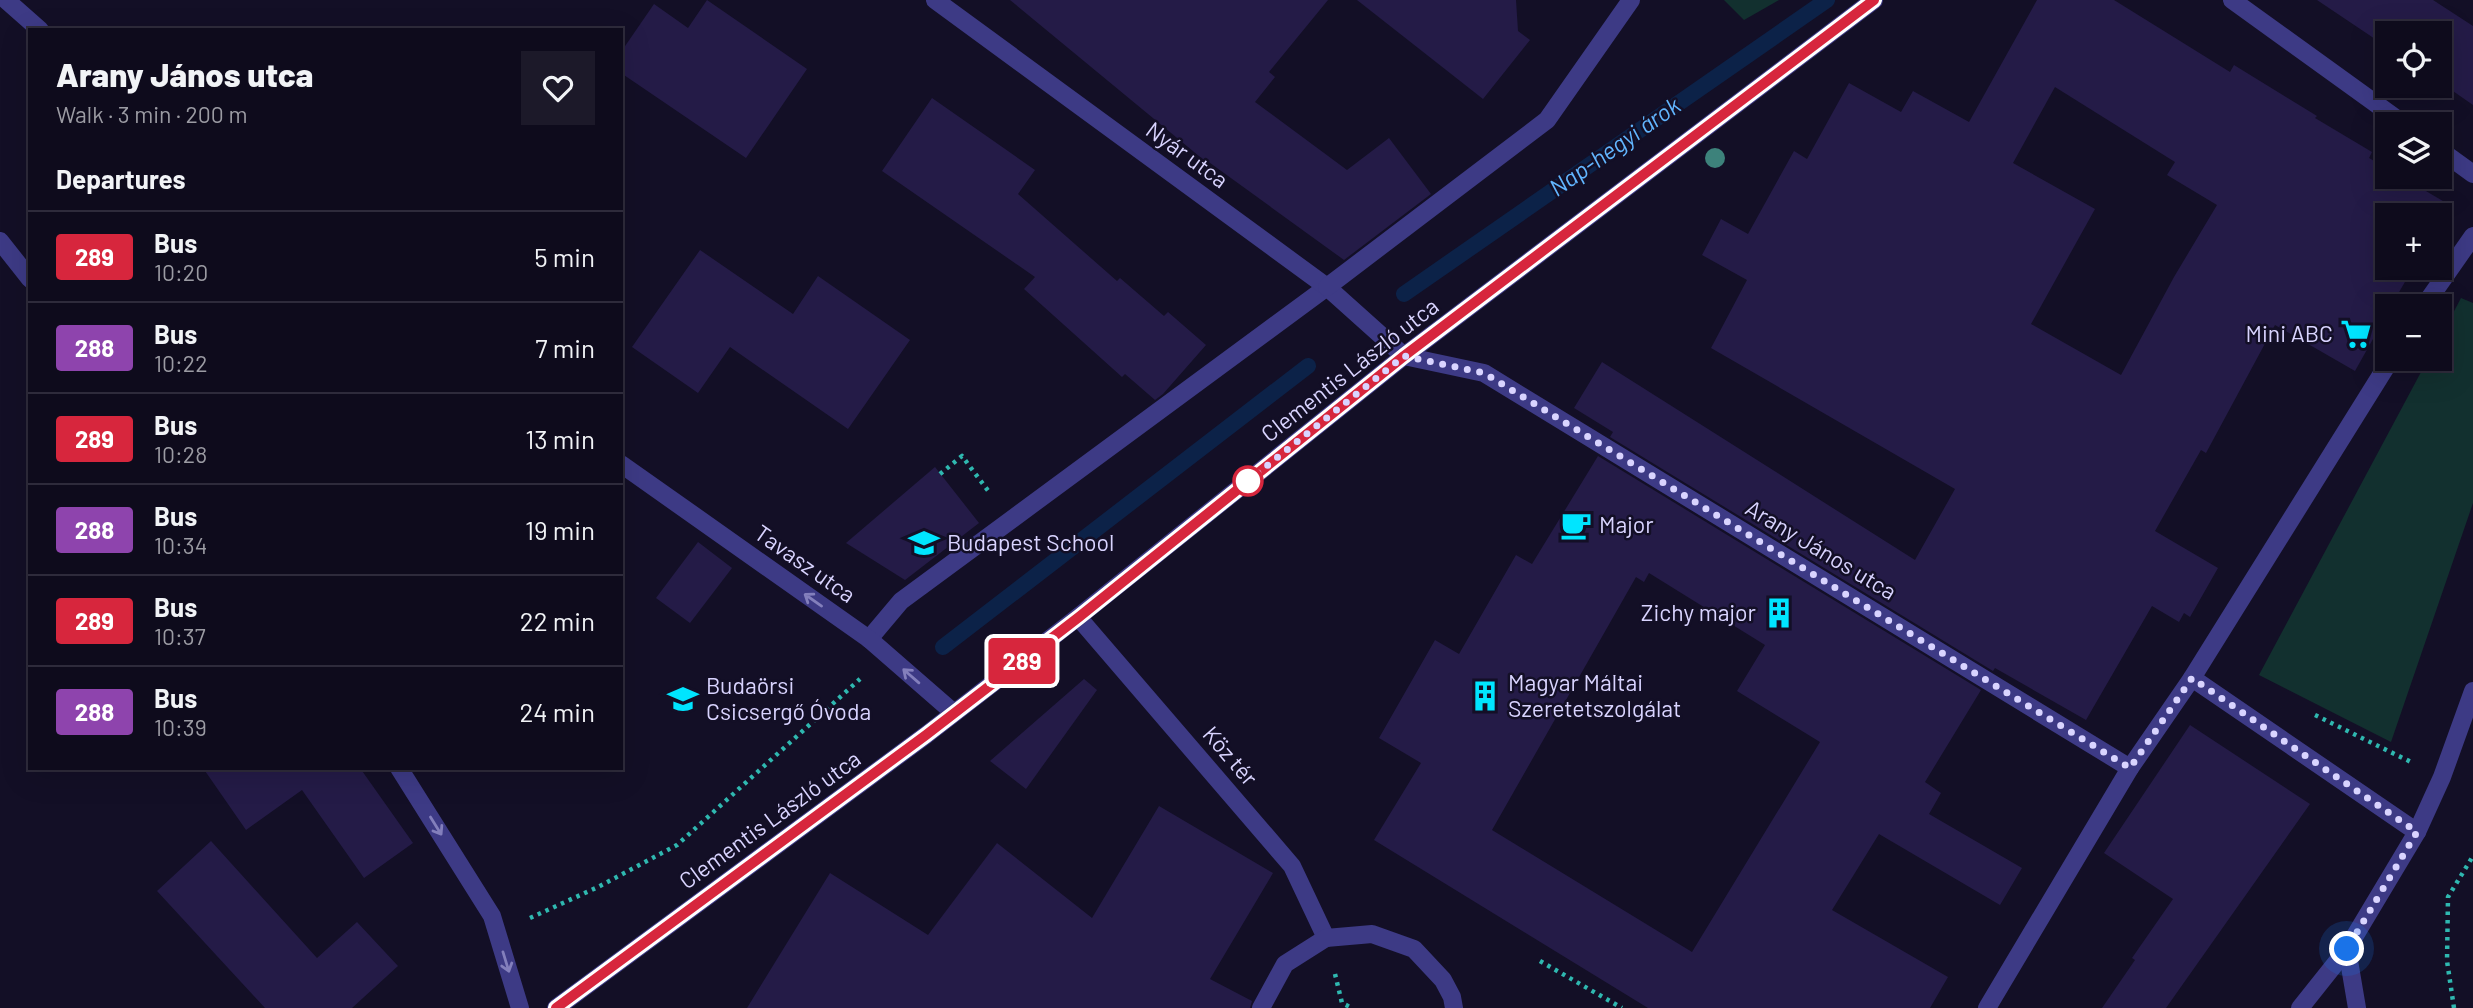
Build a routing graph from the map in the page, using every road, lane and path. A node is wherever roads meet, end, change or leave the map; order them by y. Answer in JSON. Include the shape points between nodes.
{"nodes":[{"id":1,"x":6,"y":0,"type":"edge"},
{"id":2,"x":935,"y":0,"type":"edge"},
{"id":3,"x":1630,"y":0,"type":"edge"},
{"id":4,"x":1874,"y":0,"type":"edge"},
{"id":5,"x":2232,"y":0,"type":"edge"},
{"id":6,"x":38,"y":28,"type":"edge"},
{"id":7,"x":2387,"y":112,"type":"edge"},
{"id":8,"x":2452,"y":159,"type":"edge"},
{"id":9,"x":2473,"y":174,"type":"edge"},
{"id":10,"x":2473,"y":236,"type":"edge"},
{"id":11,"x":0,"y":242,"type":"edge"},
{"id":12,"x":28,"y":277,"type":"edge"},
{"id":13,"x":1326,"y":287,"type":"junction"},
{"id":14,"x":2432,"y":294,"type":"edge"},
{"id":15,"x":1404,"y":356,"type":"junction"},
{"id":16,"x":2383,"y":371,"type":"edge"},
{"id":17,"x":623,"y":465,"type":"edge"},
{"id":18,"x":940,"y":474,"type":"dead end"},
{"id":19,"x":1010,"y":521,"type":"junction"},
{"id":20,"x":1079,"y":617,"type":"junction"},
{"id":21,"x":869,"y":639,"type":"junction"},
{"id":22,"x":2192,"y":678,"type":"junction"},
{"id":23,"x":2473,"y":691,"type":"edge"},
{"id":24,"x":954,"y":713,"type":"junction"},
{"id":25,"x":2130,"y":768,"type":"junction"},
{"id":26,"x":400,"y":770,"type":"edge"},
{"id":27,"x":2417,"y":832,"type":"junction"},
{"id":28,"x":2473,"y":856,"type":"edge"},
{"id":29,"x":492,"y":916,"type":"junction"},
{"id":30,"x":1325,"y":938,"type":"junction"},
{"id":31,"x":2347,"y":949,"type":"junction"},
{"id":32,"x":1539,"y":961,"type":"dead end"},
{"id":33,"x":520,"y":1008,"type":"edge"},
{"id":34,"x":556,"y":1008,"type":"edge"},
{"id":35,"x":1261,"y":1008,"type":"edge"},
{"id":36,"x":1454,"y":1008,"type":"edge"},
{"id":37,"x":1622,"y":1008,"type":"edge"},
{"id":38,"x":1987,"y":1008,"type":"edge"},
{"id":39,"x":2300,"y":1008,"type":"edge"},
{"id":40,"x":2357,"y":1008,"type":"edge"},
{"id":41,"x":2454,"y":1008,"type":"edge"}],
"edges":[{"from":1,"to":6,"type":"street"},
{"from":2,"to":13,"type":"street","name":"Nyár utca"},
{"from":3,"to":13,"type":"street","via":[[1547,120]]},
{"from":4,"to":15,"type":"street","name":"Clementis László utca"},
{"from":5,"to":7,"type":"street"},
{"from":8,"to":9,"type":"street"},
{"from":10,"to":14,"type":"street"},
{"from":11,"to":12,"type":"street"},
{"from":13,"to":15,"type":"street","name":"Nyár utca"},
{"from":13,"to":19,"type":"street"},
{"from":15,"to":20,"type":"street","name":"Clementis László utca"},
{"from":15,"to":25,"type":"street","name":"Arany János utca","via":[[1484,373]]},
{"from":16,"to":22,"type":"street"},
{"from":21,"to":17,"type":"street","name":"Tavasz utca","one_way":true},
{"from":18,"to":19,"type":"path","via":[[962,456]]},
{"from":19,"to":21,"type":"street","via":[[901,601]]},
{"from":20,"to":24,"type":"street","name":"Clementis László utca"},
{"from":20,"to":30,"type":"street","name":"Köz tér","via":[[1292,866]]},
{"from":24,"to":21,"type":"street","name":"Tavasz utca","one_way":true},
{"from":21,"to":29,"type":"path","via":[[876,664],[677,845],[521,922]]},
{"from":22,"to":25,"type":"street"},
{"from":22,"to":27,"type":"street"},
{"from":23,"to":27,"type":"street"},
{"from":24,"to":34,"type":"street","name":"Clementis László utca"},
{"from":25,"to":38,"type":"street"},
{"from":26,"to":29,"type":"street","one_way":true},
{"from":27,"to":31,"type":"street"},
{"from":28,"to":41,"type":"path","via":[[2448,897],[2447,961]]},
{"from":29,"to":33,"type":"street","one_way":true},
{"from":30,"to":35,"type":"street","via":[[1285,964]]},
{"from":30,"to":36,"type":"street","via":[[1372,934],[1414,949],[1443,980]]},
{"from":31,"to":39,"type":"street"},
{"from":31,"to":40,"type":"street"},
{"from":32,"to":37,"type":"path"}]}
